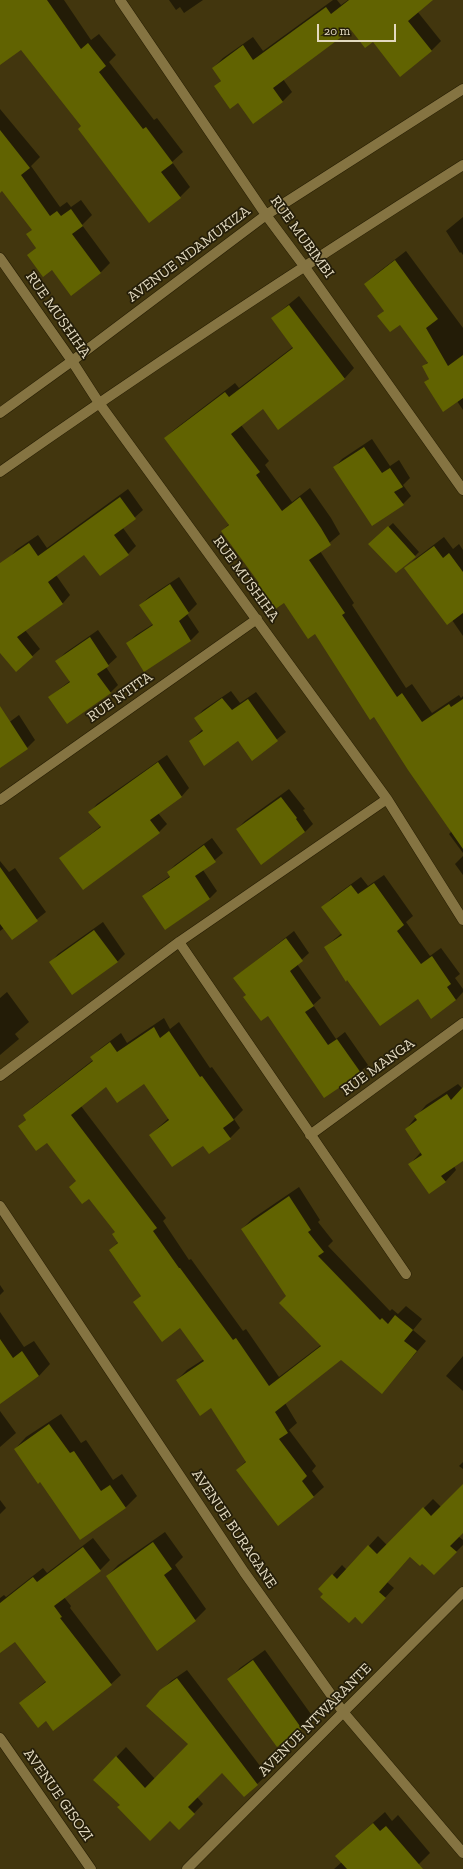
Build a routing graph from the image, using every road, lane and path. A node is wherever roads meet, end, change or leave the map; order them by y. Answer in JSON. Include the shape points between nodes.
{"nodes":[{"id":1,"x":120,"y":0,"type":"edge"},
{"id":2,"x":463,"y":89,"type":"edge"},
{"id":3,"x":463,"y":165,"type":"edge"},
{"id":4,"x":266,"y":215,"type":"junction"},
{"id":5,"x":0,"y":258,"type":"edge"},
{"id":6,"x":304,"y":266,"type":"junction"},
{"id":7,"x":72,"y":361,"type":"junction"},
{"id":8,"x":99,"y":403,"type":"junction"},
{"id":9,"x":0,"y":413,"type":"edge"},
{"id":10,"x":0,"y":472,"type":"edge"},
{"id":11,"x":463,"y":490,"type":"edge"},
{"id":12,"x":256,"y":619,"type":"junction"},
{"id":13,"x":387,"y":799,"type":"junction"},
{"id":14,"x":0,"y":800,"type":"edge"},
{"id":15,"x":463,"y":920,"type":"edge"},
{"id":16,"x":179,"y":942,"type":"junction"},
{"id":17,"x":463,"y":1023,"type":"edge"},
{"id":18,"x":0,"y":1076,"type":"edge"},
{"id":19,"x":310,"y":1135,"type":"junction"},
{"id":20,"x":0,"y":1206,"type":"edge"},
{"id":21,"x":406,"y":1274,"type":"dead end"},
{"id":22,"x":463,"y":1592,"type":"edge"},
{"id":23,"x":344,"y":1713,"type":"junction"},
{"id":24,"x":0,"y":1738,"type":"edge"},
{"id":25,"x":463,"y":1853,"type":"edge"},
{"id":26,"x":91,"y":1869,"type":"edge"},
{"id":27,"x":188,"y":1869,"type":"edge"}],
"edges":[{"from":1,"to":4,"type":"street","name":"RUE MUBIMBI"},
{"from":2,"to":4,"type":"street","name":"AVENUE NDAMUKIZA"},
{"from":3,"to":6,"type":"street"},
{"from":4,"to":6,"type":"street","name":"RUE MUBIMBI"},
{"from":4,"to":7,"type":"street","name":"AVENUE NDAMUKIZA"},
{"from":5,"to":7,"type":"street","name":"RUE MUSHIHA"},
{"from":6,"to":8,"type":"street"},
{"from":6,"to":11,"type":"street","name":"RUE MUBIMBI"},
{"from":7,"to":8,"type":"street","name":"RUE MUSHIHA"},
{"from":7,"to":9,"type":"street","name":"AVENUE NDAMUKIZA"},
{"from":8,"to":10,"type":"street"},
{"from":8,"to":12,"type":"street","name":"RUE MUSHIHA"},
{"from":12,"to":13,"type":"street","name":"RUE MUSHIHA"},
{"from":12,"to":14,"type":"street","name":"RUE NTITA"},
{"from":13,"to":15,"type":"street","name":"RUE MUSHIHA"},
{"from":13,"to":16,"type":"street"},
{"from":16,"to":18,"type":"street"},
{"from":16,"to":19,"type":"street"},
{"from":17,"to":19,"type":"street","name":"RUE MANGA"},
{"from":19,"to":21,"type":"street"},
{"from":20,"to":23,"type":"street","name":"AVENUE BURAGANE","via":[[244,1572]]},
{"from":22,"to":23,"type":"street","name":"AVENUE NTWARANTE"},
{"from":23,"to":25,"type":"street","name":"AVENUE BURAGANE"},
{"from":23,"to":27,"type":"street","name":"AVENUE NTWARANTE"},
{"from":24,"to":26,"type":"street","name":"AVENUE GISOZI"}]}
